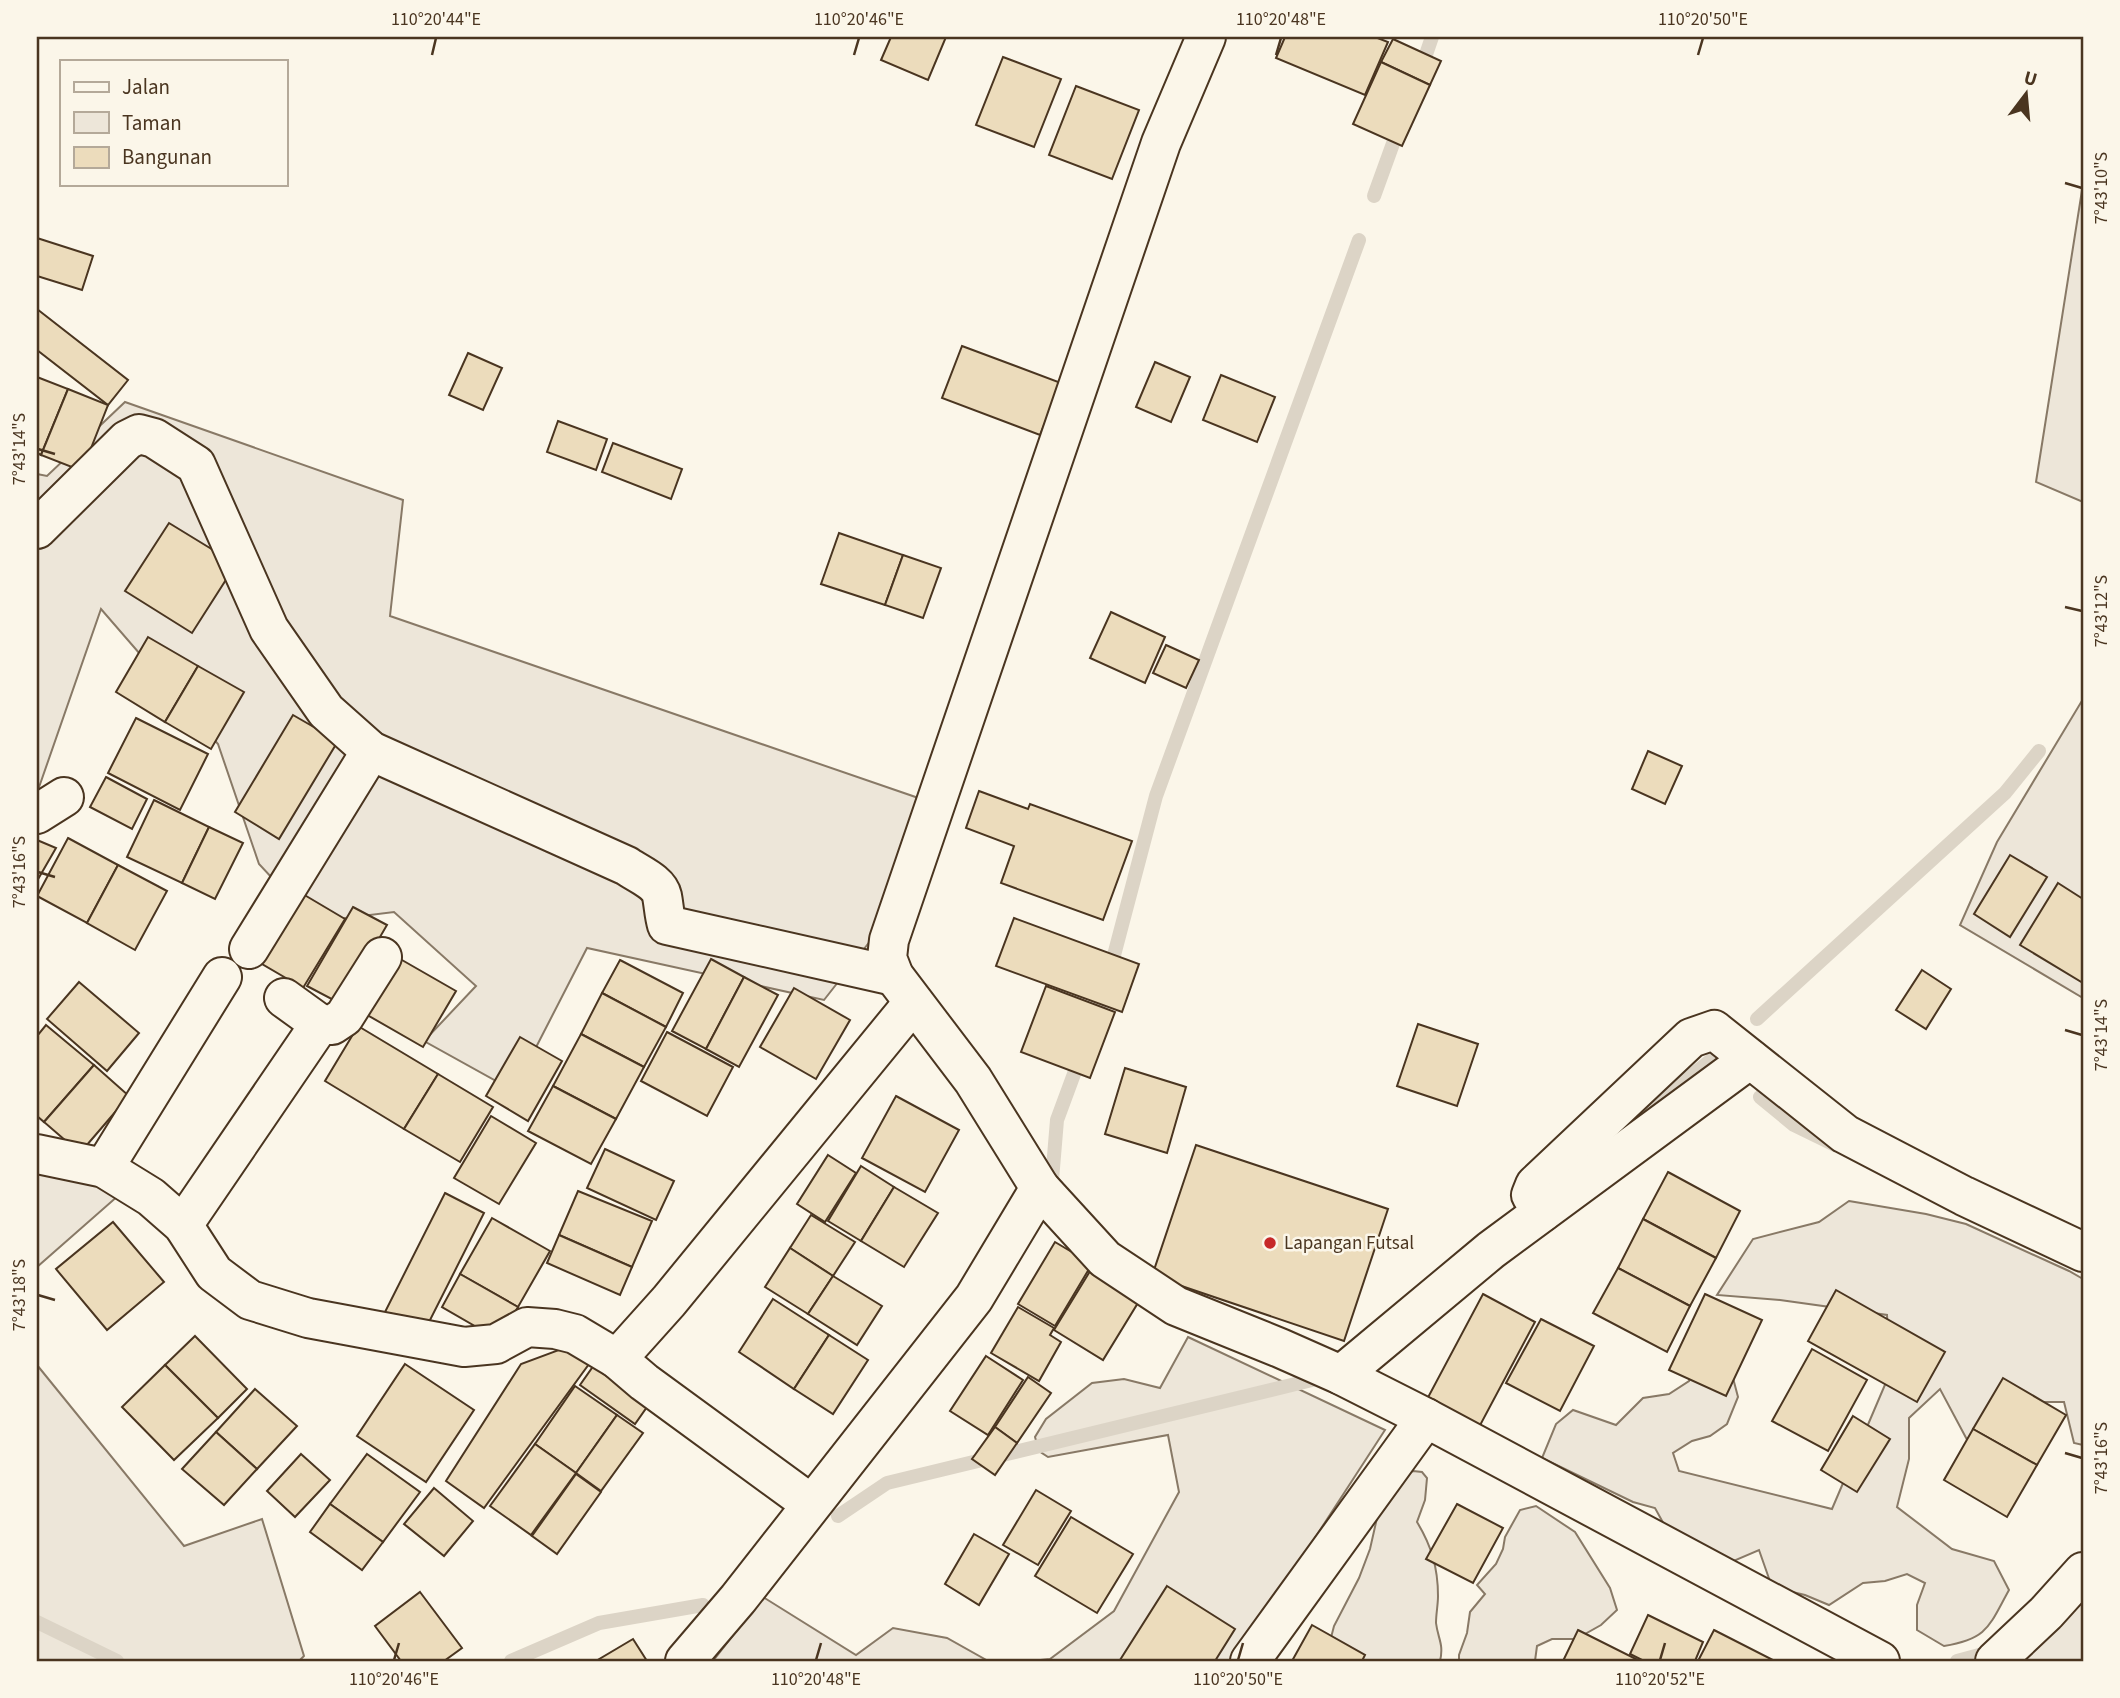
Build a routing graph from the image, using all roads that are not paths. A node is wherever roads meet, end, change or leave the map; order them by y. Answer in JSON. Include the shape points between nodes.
{"nodes":[{"id":1,"x":1206,"y":37,"type":"edge"},
{"id":2,"x":37,"y":529,"type":"edge"},
{"id":3,"x":371,"y":751,"type":"junction"},
{"id":4,"x":249,"y":949,"type":"dead end"},
{"id":5,"x":382,"y":957,"type":"dead end"},
{"id":6,"x":222,"y":977,"type":"dead end"},
{"id":7,"x":904,"y":990,"type":"junction"},
{"id":8,"x":284,"y":998,"type":"dead end"},
{"id":9,"x":320,"y":1024,"type":"junction"},
{"id":10,"x":1750,"y":1059,"type":"junction"},
{"id":11,"x":37,"y":1154,"type":"edge"},
{"id":12,"x":104,"y":1168,"type":"junction"},
{"id":13,"x":1040,"y":1188,"type":"junction"},
{"id":14,"x":1542,"y":1212,"type":"junction"},
{"id":15,"x":183,"y":1225,"type":"junction"},
{"id":16,"x":2083,"y":1252,"type":"edge"},
{"id":17,"x":618,"y":1359,"type":"junction"},
{"id":18,"x":1341,"y":1375,"type":"junction"},
{"id":19,"x":1426,"y":1418,"type":"junction"},
{"id":20,"x":811,"y":1504,"type":"junction"},
{"id":21,"x":2083,"y":1572,"type":"edge"},
{"id":22,"x":685,"y":1661,"type":"edge"},
{"id":23,"x":1250,"y":1661,"type":"edge"},
{"id":24,"x":1880,"y":1661,"type":"edge"},
{"id":25,"x":1995,"y":1661,"type":"edge"}],
"edges":[{"from":1,"to":7,"type":"street","via":[[1157,156],[889,940],[887,958]]},
{"from":2,"to":3,"type":"street","via":[[127,440],[139,434],[176,451],[196,465],[269,629],[326,711]]},
{"from":3,"to":4,"type":"street"},
{"from":3,"to":7,"type":"street","via":[[627,866],[661,893],[667,925]]},
{"from":5,"to":9,"type":"street","via":[[344,1017],[332,1025]]},
{"from":6,"to":12,"type":"street"},
{"from":7,"to":13,"type":"street","via":[[973,1080]]},
{"from":7,"to":17,"type":"street","via":[[669,1301]]},
{"from":8,"to":9,"type":"street"},
{"from":9,"to":15,"type":"street"},
{"from":10,"to":14,"type":"street"},
{"from":10,"to":14,"type":"street","via":[[1714,1030],[1691,1038],[1535,1185],[1531,1195]]},
{"from":10,"to":16,"type":"street","via":[[1845,1134]]},
{"from":11,"to":12,"type":"street"},
{"from":12,"to":15,"type":"street","via":[[151,1197]]},
{"from":13,"to":18,"type":"street","via":[[1105,1259],[1176,1306]]},
{"from":13,"to":20,"type":"street","via":[[974,1298]]},
{"from":14,"to":18,"type":"street"},
{"from":15,"to":17,"type":"street","via":[[214,1273],[250,1300],[308,1318],[464,1347],[496,1344],[527,1327],[555,1329],[575,1334]]},
{"from":17,"to":20,"type":"street"},
{"from":18,"to":19,"type":"street"},
{"from":19,"to":23,"type":"street"},
{"from":19,"to":24,"type":"street"},
{"from":20,"to":22,"type":"street"},
{"from":21,"to":25,"type":"street"}]}
